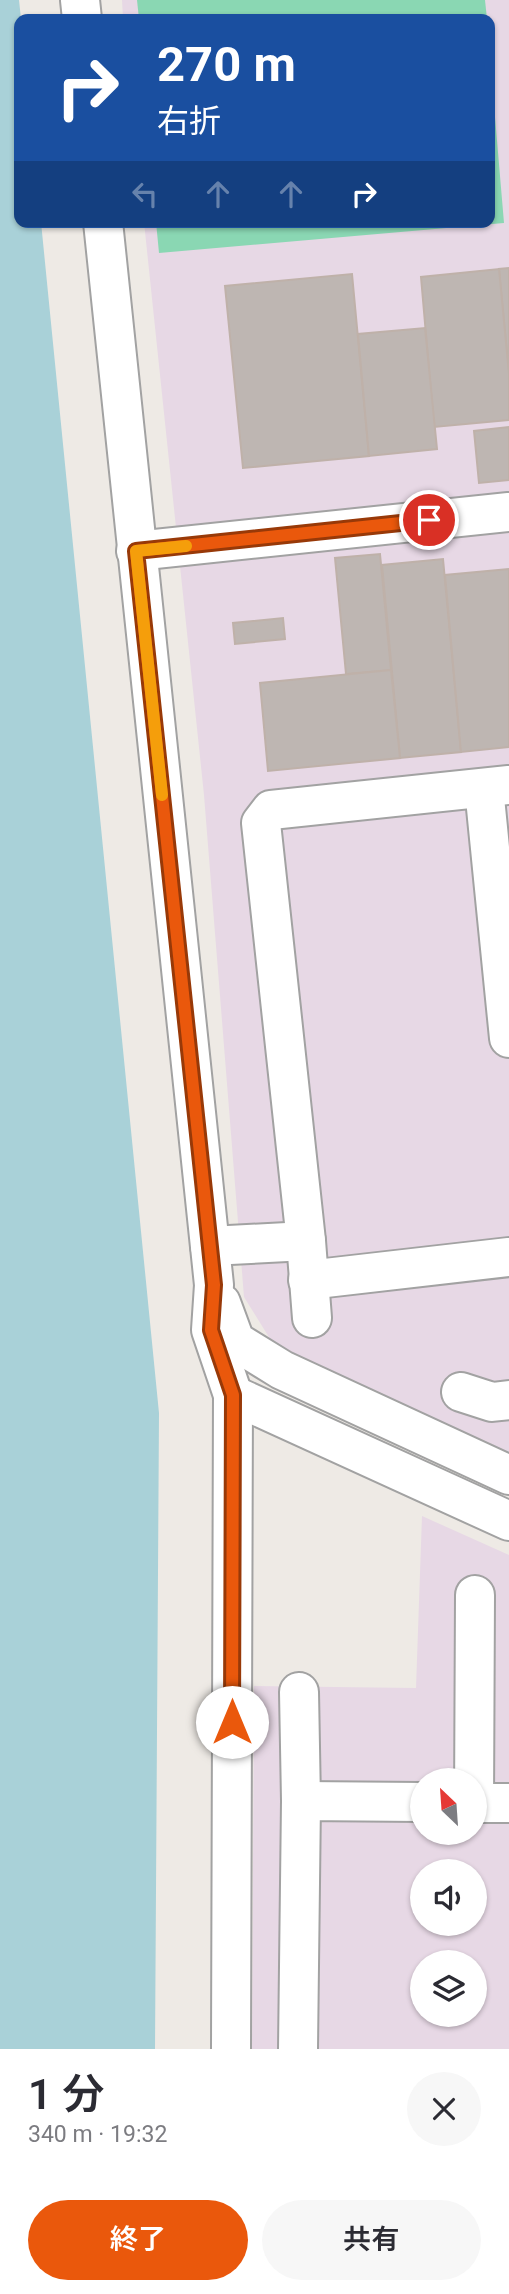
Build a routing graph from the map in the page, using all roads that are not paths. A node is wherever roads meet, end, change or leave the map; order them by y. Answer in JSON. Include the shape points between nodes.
{"nodes":[{"id":1,"x":104,"y":228,"type":"edge"},
{"id":2,"x":509,"y":512,"type":"edge"},
{"id":3,"x":136,"y":551,"type":"junction"},
{"id":4,"x":496,"y":786,"type":"edge"},
{"id":5,"x":509,"y":1038,"type":"edge"},
{"id":6,"x":306,"y":1241,"type":"junction"},
{"id":7,"x":210,"y":1246,"type":"junction"},
{"id":8,"x":509,"y":1258,"type":"edge"},
{"id":9,"x":308,"y":1280,"type":"junction"},
{"id":10,"x":214,"y":1285,"type":"junction"},
{"id":11,"x":312,"y":1318,"type":"dead end"},
{"id":12,"x":461,"y":1392,"type":"dead end"},
{"id":13,"x":233,"y":1395,"type":"junction"},
{"id":14,"x":509,"y":1400,"type":"edge"},
{"id":15,"x":509,"y":1475,"type":"edge"},
{"id":16,"x":509,"y":1521,"type":"edge"},
{"id":17,"x":475,"y":1595,"type":"dead end"},
{"id":18,"x":299,"y":1692,"type":"dead end"},
{"id":19,"x":474,"y":1768,"type":"edge"},
{"id":20,"x":301,"y":1801,"type":"junction"},
{"id":21,"x":410,"y":1802,"type":"edge"},
{"id":22,"x":487,"y":1803,"type":"edge"},
{"id":23,"x":509,"y":1803,"type":"edge"},
{"id":24,"x":231,"y":2049,"type":"edge"},
{"id":25,"x":298,"y":2049,"type":"edge"}],
"edges":[{"from":1,"to":3,"type":"street"},
{"from":2,"to":3,"type":"street"},
{"from":3,"to":7,"type":"street"},
{"from":4,"to":5,"type":"street"},
{"from":4,"to":6,"type":"street","via":[[271,810],[261,823]]},
{"from":6,"to":7,"type":"street"},
{"from":6,"to":9,"type":"street"},
{"from":7,"to":10,"type":"street"},
{"from":8,"to":9,"type":"street"},
{"from":9,"to":11,"type":"street"},
{"from":10,"to":13,"type":"street","via":[[211,1330]]},
{"from":10,"to":15,"type":"street","via":[[234,1341],[282,1370]]},
{"from":12,"to":14,"type":"street","via":[[492,1402]]},
{"from":13,"to":16,"type":"street"},
{"from":13,"to":24,"type":"street"},
{"from":17,"to":19,"type":"street"},
{"from":18,"to":20,"type":"street"},
{"from":20,"to":21,"type":"street"},
{"from":20,"to":25,"type":"street"},
{"from":22,"to":23,"type":"street"}]}
